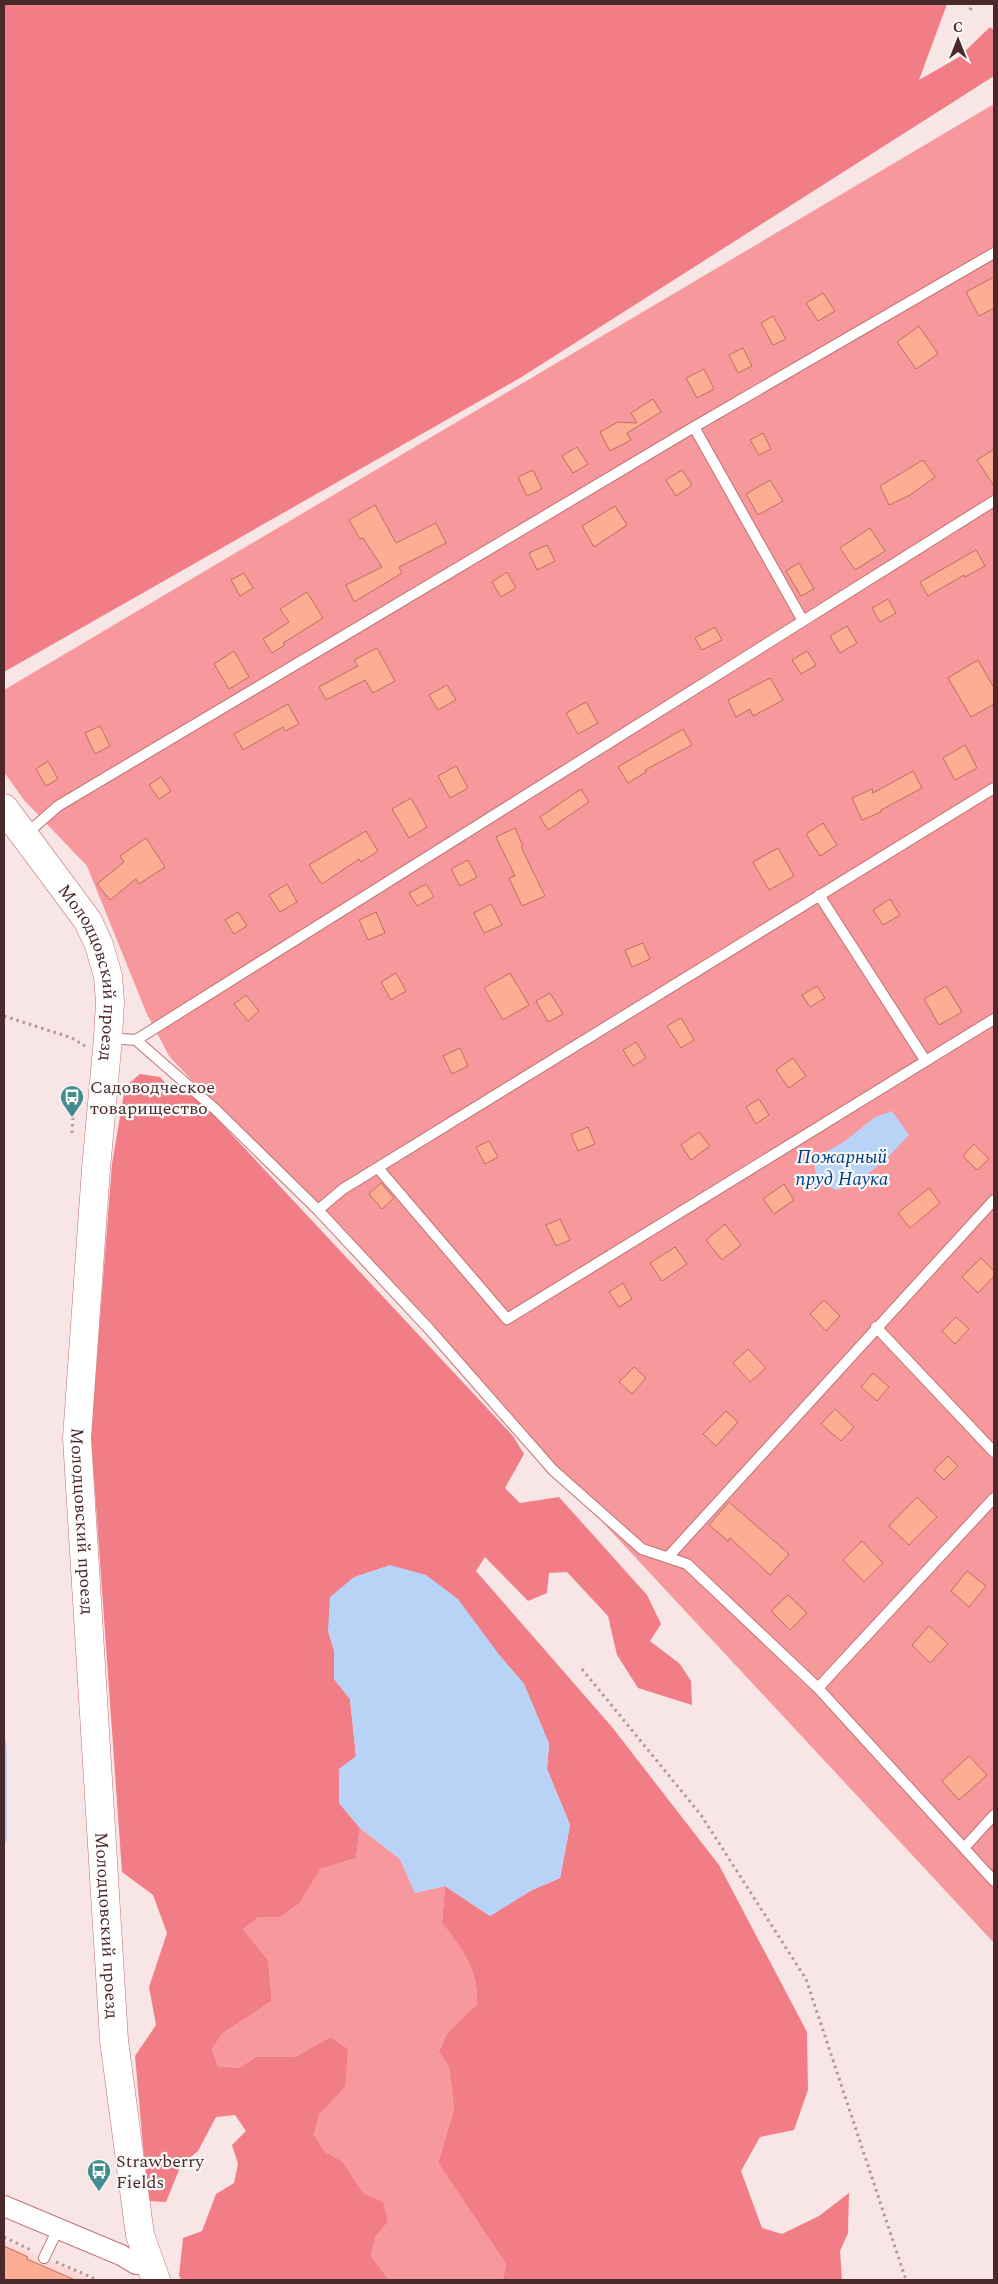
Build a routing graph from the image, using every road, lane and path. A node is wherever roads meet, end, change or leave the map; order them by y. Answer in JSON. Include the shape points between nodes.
{"nodes":[{"id":1,"x":973,"y":4,"type":"edge"},
{"id":2,"x":970,"y":10,"type":"dead end"},
{"id":3,"x":994,"y":253,"type":"edge"},
{"id":4,"x":694,"y":428,"type":"junction"},
{"id":5,"x":994,"y":501,"type":"edge"},
{"id":6,"x":803,"y":621,"type":"junction"},
{"id":7,"x":994,"y":788,"type":"edge"},
{"id":8,"x":4,"y":808,"type":"edge"},
{"id":9,"x":25,"y":835,"type":"junction"},
{"id":10,"x":819,"y":895,"type":"junction"},
{"id":11,"x":4,"y":1016,"type":"edge"},
{"id":12,"x":994,"y":1019,"type":"edge"},
{"id":13,"x":136,"y":1040,"type":"junction"},
{"id":14,"x":97,"y":1042,"type":"junction"},
{"id":15,"x":925,"y":1060,"type":"junction"},
{"id":16,"x":378,"y":1168,"type":"junction"},
{"id":17,"x":994,"y":1200,"type":"edge"},
{"id":18,"x":318,"y":1210,"type":"junction"},
{"id":19,"x":876,"y":1327,"type":"junction"},
{"id":20,"x":994,"y":1452,"type":"edge"},
{"id":21,"x":994,"y":1498,"type":"edge"},
{"id":22,"x":668,"y":1557,"type":"junction"},
{"id":23,"x":582,"y":1669,"type":"dead end"},
{"id":24,"x":818,"y":1688,"type":"junction"},
{"id":25,"x":994,"y":1815,"type":"edge"},
{"id":26,"x":964,"y":1848,"type":"junction"},
{"id":27,"x":994,"y":1881,"type":"edge"},
{"id":28,"x":4,"y":2206,"type":"edge"},
{"id":29,"x":58,"y":2229,"type":"junction"},
{"id":30,"x":44,"y":2258,"type":"dead end"},
{"id":31,"x":152,"y":2272,"type":"edge"},
{"id":32,"x":906,"y":2280,"type":"edge"}],
"edges":[{"from":1,"to":2,"type":"path"},
{"from":3,"to":4,"type":"lane"},
{"from":4,"to":6,"type":"lane"},
{"from":4,"to":9,"type":"lane","via":[[58,806]]},
{"from":5,"to":6,"type":"lane"},
{"from":6,"to":13,"type":"lane"},
{"from":7,"to":10,"type":"lane"},
{"from":8,"to":9,"type":"street","name":"Молодцовский проезд"},
{"from":9,"to":14,"type":"street","name":"Молодцовский проезд","via":[[88,921],[99,945],[108,976],[110,1002]]},
{"from":10,"to":15,"type":"lane"},
{"from":10,"to":16,"type":"lane"},
{"from":11,"to":14,"type":"path","via":[[72,1038]]},
{"from":12,"to":15,"type":"lane"},
{"from":13,"to":14,"type":"lane"},
{"from":13,"to":18,"type":"lane","via":[[215,1109]]},
{"from":14,"to":31,"type":"street","name":"Молодцовский проезд","via":[[97,1159],[77,1438],[114,2040],[140,2235]]},
{"from":15,"to":16,"type":"lane","via":[[508,1319]]},
{"from":16,"to":18,"type":"lane","via":[[343,1189]]},
{"from":17,"to":19,"type":"lane"},
{"from":18,"to":22,"type":"lane","via":[[430,1330],[553,1470],[642,1549]]},
{"from":19,"to":20,"type":"lane"},
{"from":19,"to":22,"type":"lane"},
{"from":21,"to":24,"type":"lane"},
{"from":22,"to":24,"type":"lane","via":[[687,1564]]},
{"from":23,"to":32,"type":"path","via":[[701,1815],[806,1979]]},
{"from":24,"to":26,"type":"lane"},
{"from":25,"to":26,"type":"lane"},
{"from":26,"to":27,"type":"lane"},
{"from":28,"to":29,"type":"street"},
{"from":29,"to":30,"type":"lane"},
{"from":29,"to":31,"type":"street","via":[[121,2255]]}]}
